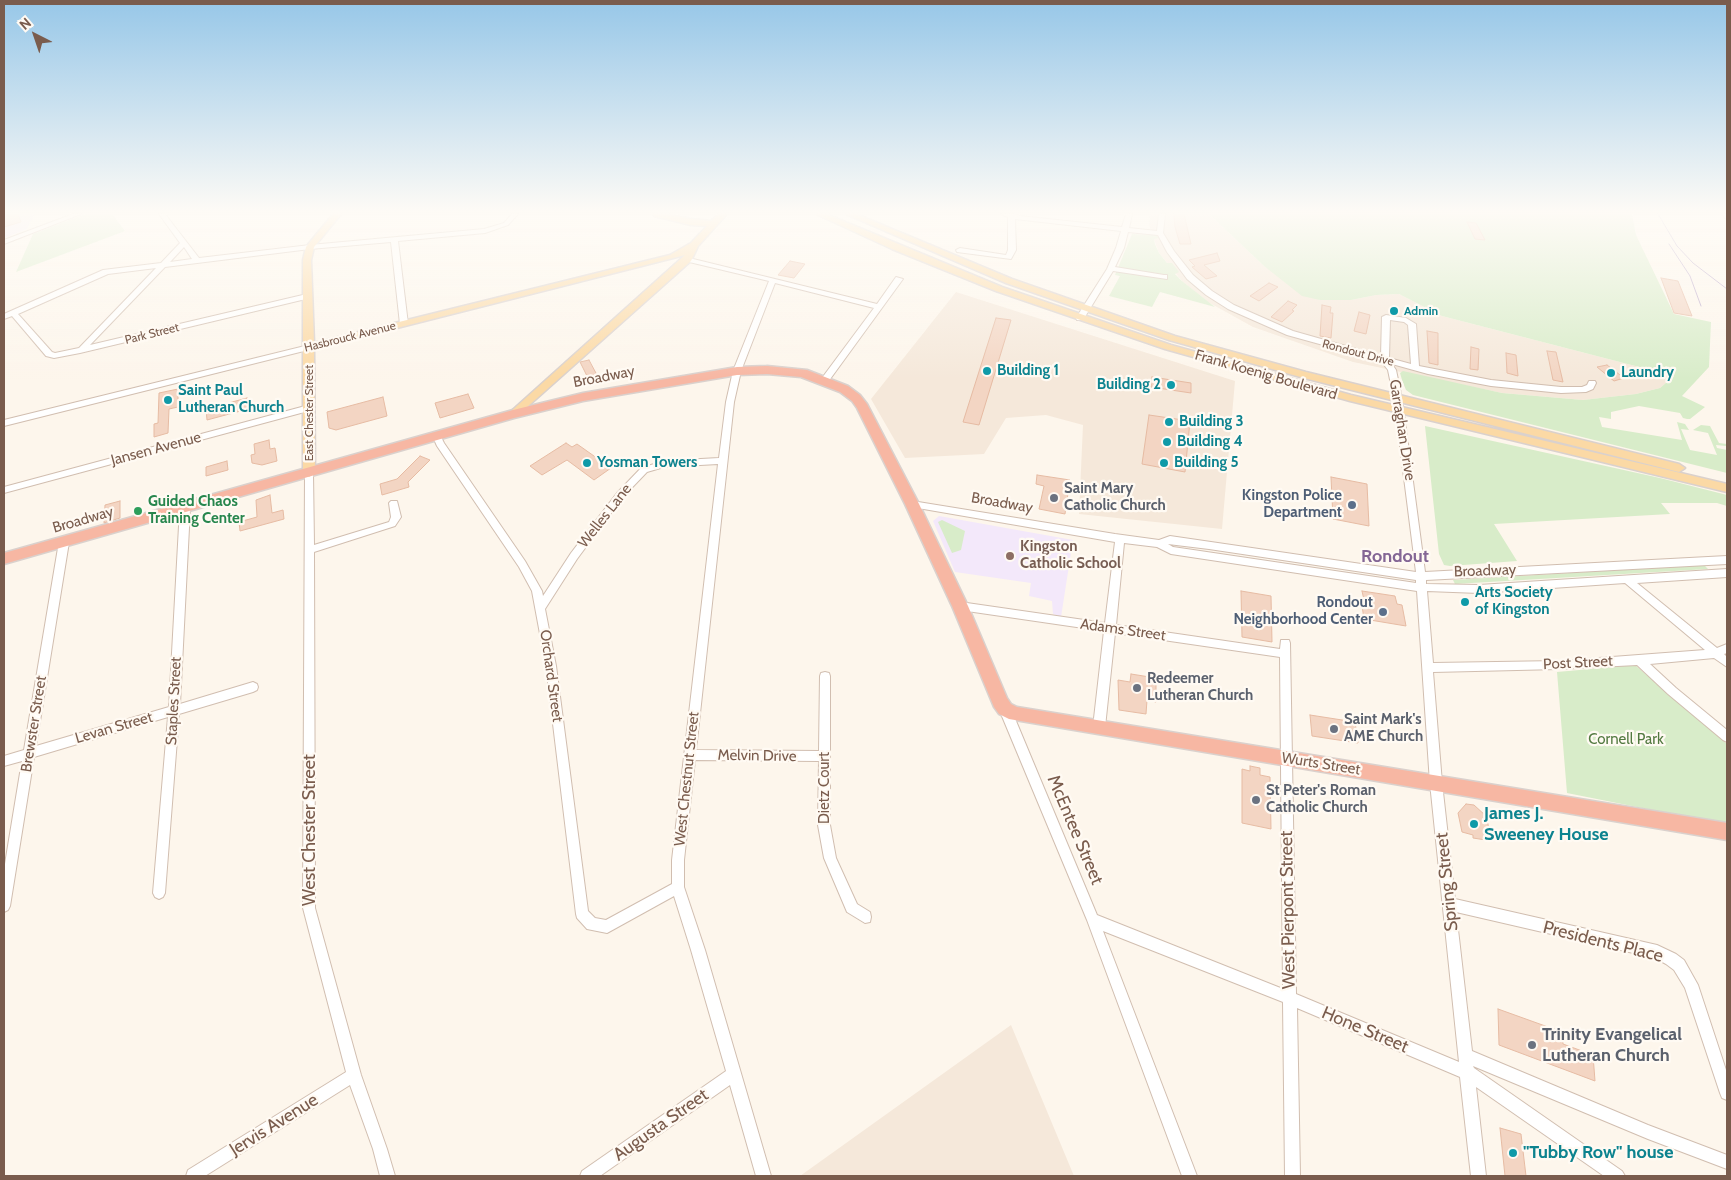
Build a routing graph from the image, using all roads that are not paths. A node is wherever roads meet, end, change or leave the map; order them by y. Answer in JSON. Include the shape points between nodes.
{"nodes":[{"id":1,"x":133,"y":269,"type":"edge"},
{"id":2,"x":158,"y":269,"type":"edge"},
{"id":3,"x":306,"y":269,"type":"edge"},
{"id":4,"x":397,"y":269,"type":"edge"},
{"id":5,"x":625,"y":269,"type":"edge"},
{"id":6,"x":677,"y":269,"type":"edge"},
{"id":7,"x":729,"y":269,"type":"edge"},
{"id":8,"x":947,"y":269,"type":"edge"},
{"id":9,"x":979,"y":269,"type":"edge"},
{"id":10,"x":1111,"y":269,"type":"joint"},
{"id":11,"x":1184,"y":269,"type":"edge"},
{"id":12,"x":1164,"y":276,"type":"dead end"},
{"id":13,"x":899,"y":279,"type":"dead end"},
{"id":14,"x":773,"y":280,"type":"junction"},
{"id":15,"x":307,"y":296,"type":"junction"},
{"id":16,"x":879,"y":306,"type":"junction"},
{"id":17,"x":1088,"y":309,"type":"junction"},
{"id":18,"x":13,"y":313,"type":"junction"},
{"id":19,"x":4,"y":317,"type":"edge"},
{"id":20,"x":1080,"y":318,"type":"junction"},
{"id":21,"x":404,"y":324,"type":"junction"},
{"id":22,"x":309,"y":347,"type":"junction"},
{"id":23,"x":80,"y":351,"type":"junction"},
{"id":24,"x":1385,"y":360,"type":"junction"},
{"id":25,"x":1415,"y":368,"type":"junction"},
{"id":26,"x":737,"y":372,"type":"junction"},
{"id":27,"x":825,"y":380,"type":"junction"},
{"id":28,"x":1592,"y":383,"type":"dead end"},
{"id":29,"x":1398,"y":399,"type":"junction"},
{"id":30,"x":309,"y":408,"type":"junction"},
{"id":31,"x":1400,"y":411,"type":"junction"},
{"id":32,"x":513,"y":414,"type":"junction"},
{"id":33,"x":4,"y":423,"type":"edge"},
{"id":34,"x":437,"y":437,"type":"junction"},
{"id":35,"x":724,"y":461,"type":"junction"},
{"id":36,"x":309,"y":473,"type":"junction"},
{"id":37,"x":1727,"y":479,"type":"edge"},
{"id":38,"x":1727,"y":488,"type":"edge"},
{"id":39,"x":4,"y":490,"type":"edge"},
{"id":40,"x":394,"y":503,"type":"dead end"},
{"id":41,"x":912,"y":504,"type":"junction"},
{"id":42,"x":184,"y":508,"type":"junction"},
{"id":43,"x":1120,"y":539,"type":"junction"},
{"id":44,"x":64,"y":542,"type":"junction"},
{"id":45,"x":310,"y":550,"type":"junction"},
{"id":46,"x":4,"y":559,"type":"edge"},
{"id":47,"x":1713,"y":560,"type":"junction"},
{"id":48,"x":1727,"y":560,"type":"edge"},
{"id":49,"x":1727,"y":573,"type":"edge"},
{"id":50,"x":1626,"y":579,"type":"junction"},
{"id":51,"x":1421,"y":582,"type":"junction"},
{"id":52,"x":960,"y":606,"type":"junction"},
{"id":53,"x":541,"y":607,"type":"junction"},
{"id":54,"x":1109,"y":628,"type":"junction"},
{"id":55,"x":1285,"y":648,"type":"joint"},
{"id":56,"x":1727,"y":648,"type":"edge"},
{"id":57,"x":1715,"y":654,"type":"junction"},
{"id":58,"x":1639,"y":660,"type":"junction"},
{"id":59,"x":1727,"y":663,"type":"edge"},
{"id":60,"x":1427,"y":668,"type":"junction"},
{"id":61,"x":825,"y":676,"type":"dead end"},
{"id":62,"x":253,"y":687,"type":"dead end"},
{"id":63,"x":1005,"y":709,"type":"junction"},
{"id":64,"x":174,"y":711,"type":"junction"},
{"id":65,"x":1099,"y":727,"type":"junction"},
{"id":66,"x":1727,"y":737,"type":"edge"},
{"id":67,"x":30,"y":753,"type":"junction"},
{"id":68,"x":690,"y":755,"type":"junction"},
{"id":69,"x":825,"y":756,"type":"junction"},
{"id":70,"x":1287,"y":758,"type":"junction"},
{"id":71,"x":4,"y":761,"type":"edge"},
{"id":72,"x":1436,"y":783,"type":"junction"},
{"id":73,"x":1727,"y":832,"type":"edge"},
{"id":74,"x":678,"y":887,"type":"junction"},
{"id":75,"x":160,"y":893,"type":"dead end"},
{"id":76,"x":1449,"y":904,"type":"junction"},
{"id":77,"x":4,"y":906,"type":"edge"},
{"id":78,"x":865,"y":918,"type":"dead end"},
{"id":79,"x":1093,"y":920,"type":"junction"},
{"id":80,"x":1289,"y":998,"type":"junction"},
{"id":81,"x":1466,"y":1056,"type":"junction"},
{"id":82,"x":734,"y":1074,"type":"junction"},
{"id":83,"x":1468,"y":1074,"type":"junction"},
{"id":84,"x":354,"y":1075,"type":"junction"},
{"id":85,"x":1727,"y":1093,"type":"edge"},
{"id":86,"x":1727,"y":1162,"type":"edge"},
{"id":87,"x":193,"y":1174,"type":"dead end"},
{"id":88,"x":387,"y":1176,"type":"edge"},
{"id":89,"x":587,"y":1176,"type":"edge"},
{"id":90,"x":763,"y":1176,"type":"edge"},
{"id":91,"x":1189,"y":1176,"type":"edge"},
{"id":92,"x":1292,"y":1176,"type":"edge"},
{"id":93,"x":1478,"y":1176,"type":"edge"},
{"id":94,"x":1617,"y":1176,"type":"edge"}],
"edges":[{"from":1,"to":18,"type":"street","via":[[106,272]]},
{"from":2,"to":23,"type":"street"},
{"from":3,"to":15,"type":"main road","name":"East Chester Street"},
{"from":4,"to":21,"type":"street"},
{"from":5,"to":21,"type":"main road","name":"Hasbrouck Avenue"},
{"from":6,"to":32,"type":"main road"},
{"from":7,"to":14,"type":"street"},
{"from":8,"to":20,"type":"main road","name":"Frank Koenig Boulevard"},
{"from":9,"to":17,"type":"main road","name":"Frank Koenig Boulevard"},
{"from":10,"to":12,"type":"street"},
{"from":10,"to":17,"type":"street"},
{"from":11,"to":24,"type":"street","name":"Rondout Drive","via":[[1209,293],[1256,320],[1307,339]]},
{"from":13,"to":16,"type":"street"},
{"from":14,"to":16,"type":"street"},
{"from":14,"to":26,"type":"street","name":"West Chestnut Street"},
{"from":15,"to":22,"type":"main road","name":"East Chester Street"},
{"from":15,"to":23,"type":"street","name":"Park Street"},
{"from":16,"to":27,"type":"street"},
{"from":17,"to":20,"type":"street"},
{"from":17,"to":29,"type":"main road","name":"Frank Koenig Boulevard","via":[[1212,350]]},
{"from":18,"to":19,"type":"street"},
{"from":18,"to":23,"type":"street","name":"Park Street","via":[[49,354]]},
{"from":20,"to":31,"type":"main road","name":"Frank Koenig Boulevard","via":[[1221,363]]},
{"from":21,"to":22,"type":"main road","name":"Hasbrouck Avenue"},
{"from":22,"to":30,"type":"main road","name":"East Chester Street"},
{"from":22,"to":33,"type":"street","name":"Hasbrouck Avenue"},
{"from":24,"to":25,"type":"street","name":"Rondout Drive"},
{"from":24,"to":25,"type":"street","name":"Garraghan Drive","via":[[1384,319],[1406,320],[1412,324]]},
{"from":24,"to":29,"type":"street","name":"Garraghan Drive","via":[[1392,370]]},
{"from":25,"to":28,"type":"street","name":"Rondout Drive","via":[[1543,389],[1583,390]]},
{"from":26,"to":27,"type":"highway","name":"Broadway","via":[[789,371]]},
{"from":26,"to":32,"type":"highway","name":"Broadway","via":[[619,390]]},
{"from":26,"to":35,"type":"street","name":"West Chestnut Street","via":[[730,402]]},
{"from":27,"to":41,"type":"highway","name":"Broadway","via":[[844,389],[863,407]]},
{"from":29,"to":31,"type":"street","name":"Garraghan Drive"},
{"from":29,"to":37,"type":"main road","name":"Frank Koenig Boulevard"},
{"from":30,"to":36,"type":"main road","name":"East Chester Street"},
{"from":30,"to":39,"type":"street","name":"Jansen Avenue"},
{"from":31,"to":38,"type":"main road","name":"Frank Koenig Boulevard"},
{"from":31,"to":51,"type":"street","name":"Garraghan Drive"},
{"from":32,"to":34,"type":"highway","name":"Broadway"},
{"from":34,"to":36,"type":"highway","name":"Broadway"},
{"from":34,"to":53,"type":"street","name":"Orchard Street","via":[[522,564],[537,591]]},
{"from":35,"to":53,"type":"street","name":"Welles Lane","via":[[664,464],[644,470],[620,495],[574,556]]},
{"from":35,"to":68,"type":"street","name":"West Chestnut Street"},
{"from":36,"to":42,"type":"highway","name":"Broadway"},
{"from":36,"to":45,"type":"street","name":"West Chester Street"},
{"from":40,"to":45,"type":"street","via":[[396,518],[392,524]]},
{"from":41,"to":43,"type":"street","name":"Broadway"},
{"from":41,"to":52,"type":"highway","name":"McEntee Street"},
{"from":42,"to":44,"type":"highway","name":"Broadway"},
{"from":42,"to":64,"type":"street","name":"Staples Street"},
{"from":43,"to":51,"type":"street","name":"Broadway","via":[[1159,544],[1171,550]]},
{"from":43,"to":54,"type":"street"},
{"from":44,"to":46,"type":"highway","name":"Broadway"},
{"from":44,"to":67,"type":"street","name":"Brewster Street"},
{"from":45,"to":84,"type":"street","name":"West Chester Street","via":[[309,908]]},
{"from":47,"to":48,"type":"street","name":"Broadway"},
{"from":47,"to":49,"type":"street"},
{"from":47,"to":51,"type":"street","name":"Broadway"},
{"from":49,"to":50,"type":"street","name":"Broadway"},
{"from":50,"to":51,"type":"street","name":"Broadway","via":[[1479,589]]},
{"from":50,"to":57,"type":"street"},
{"from":51,"to":60,"type":"street","name":"Spring Street"},
{"from":52,"to":54,"type":"street","name":"Adams Street"},
{"from":52,"to":63,"type":"highway","name":"McEntee Street"},
{"from":53,"to":74,"type":"street","name":"Orchard Street","via":[[582,914],[592,924],[607,926]]},
{"from":54,"to":55,"type":"street","name":"Adams Street"},
{"from":54,"to":65,"type":"street"},
{"from":55,"to":70,"type":"street","name":"West Pierpont Street"},
{"from":56,"to":57,"type":"street","name":"Post Street"},
{"from":57,"to":58,"type":"street","name":"Post Street"},
{"from":57,"to":59,"type":"street"},
{"from":58,"to":60,"type":"street","name":"Post Street"},
{"from":58,"to":66,"type":"street"},
{"from":60,"to":72,"type":"street","name":"Spring Street"},
{"from":61,"to":69,"type":"street","name":"Dietz Court"},
{"from":62,"to":64,"type":"street","name":"Levan Street"},
{"from":63,"to":65,"type":"highway","name":"Wurts Street","via":[[1015,714]]},
{"from":63,"to":79,"type":"street","name":"McEntee Street"},
{"from":64,"to":67,"type":"street","name":"Levan Street"},
{"from":64,"to":75,"type":"street","name":"Staples Street"},
{"from":65,"to":70,"type":"highway","name":"Wurts Street"},
{"from":67,"to":71,"type":"street","name":"Levan Street"},
{"from":67,"to":77,"type":"street","name":"Brewster Street"},
{"from":68,"to":69,"type":"street","name":"Melvin Drive"},
{"from":68,"to":74,"type":"street","name":"West Chestnut Street"},
{"from":69,"to":78,"type":"street","name":"Dietz Court","via":[[824,825],[830,858],[852,908]]},
{"from":70,"to":72,"type":"highway","name":"Wurts Street"},
{"from":70,"to":80,"type":"street","name":"West Pierpont Street"},
{"from":72,"to":73,"type":"highway","name":"Wurts Street"},
{"from":72,"to":76,"type":"street","name":"Spring Street"},
{"from":74,"to":82,"type":"street","name":"West Chestnut Street"},
{"from":76,"to":81,"type":"street","name":"Spring Street"},
{"from":76,"to":85,"type":"street","name":"Presidents Place","via":[[1658,952],[1671,959],[1679,965],[1691,985]]},
{"from":79,"to":80,"type":"street","name":"Hone Street"},
{"from":79,"to":91,"type":"street","name":"McEntee Street"},
{"from":80,"to":83,"type":"street","name":"Hone Street"},
{"from":80,"to":92,"type":"street","name":"West Pierpont Street"},
{"from":81,"to":83,"type":"street","name":"Spring Street"},
{"from":81,"to":86,"type":"street"},
{"from":82,"to":89,"type":"street","name":"Augusta Street"},
{"from":82,"to":90,"type":"street","name":"West Chestnut Street"},
{"from":83,"to":93,"type":"street","name":"Spring Street"},
{"from":83,"to":94,"type":"street","name":"Hone Street"},
{"from":84,"to":87,"type":"street","name":"Jervis Avenue"},
{"from":84,"to":88,"type":"street","name":"West Chester Street"}]}
